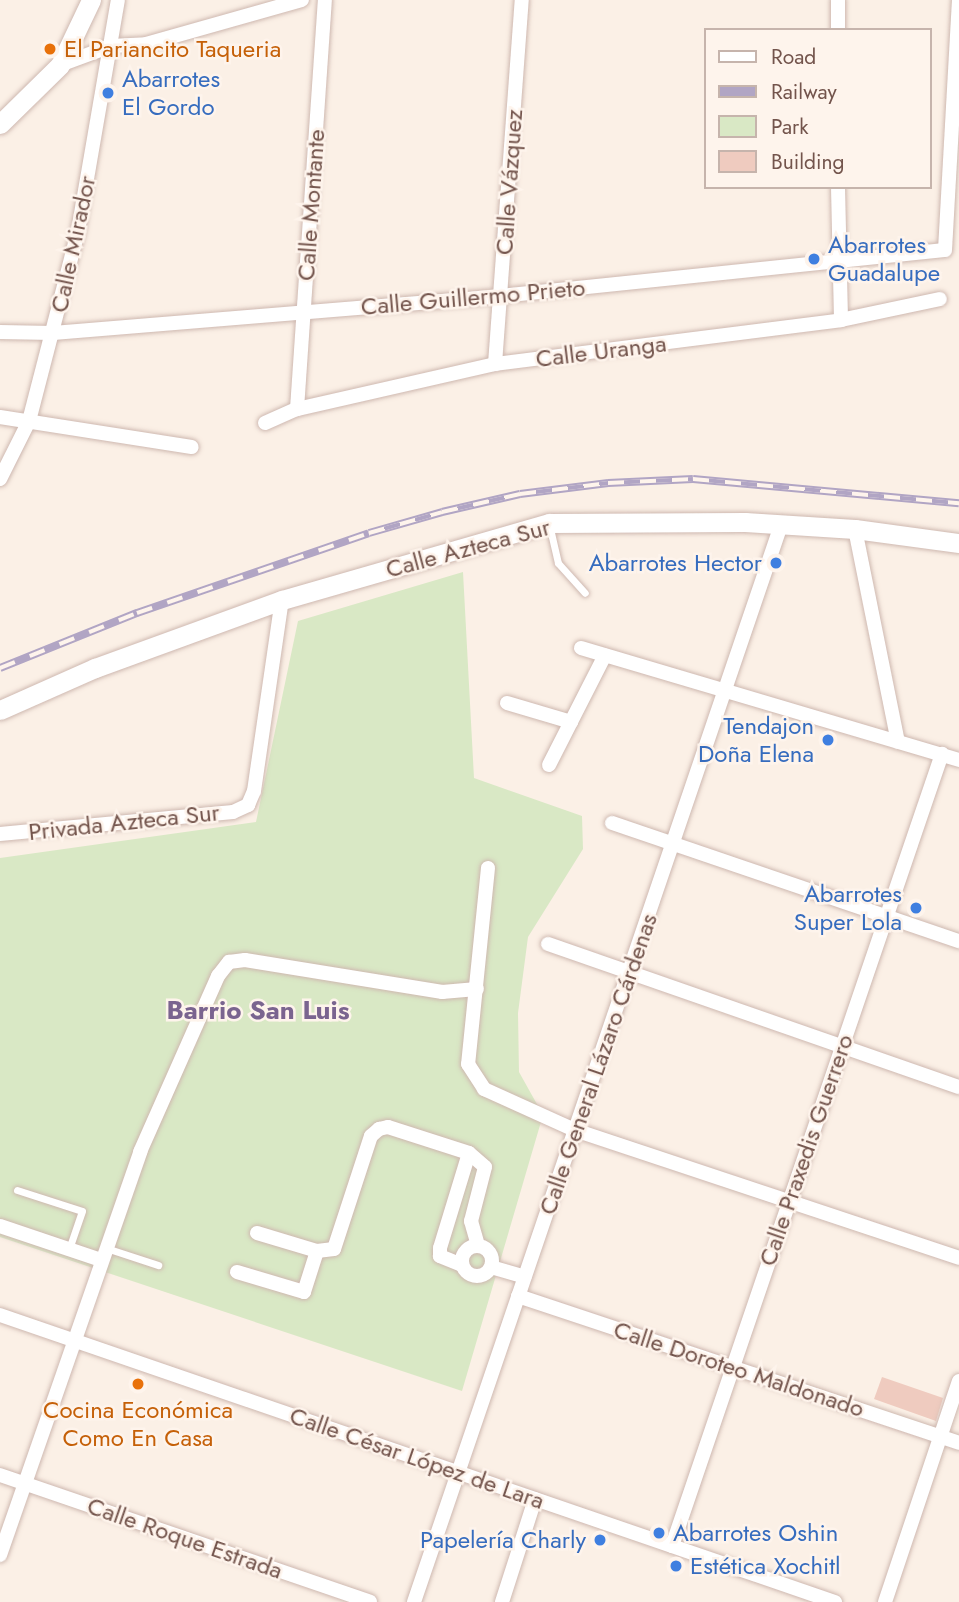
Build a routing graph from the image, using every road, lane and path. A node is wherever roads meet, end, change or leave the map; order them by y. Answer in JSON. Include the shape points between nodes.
{"nodes":[{"id":1,"x":90,"y":0,"type":"edge"},
{"id":2,"x":118,"y":0,"type":"edge"},
{"id":3,"x":302,"y":0,"type":"edge"},
{"id":4,"x":325,"y":0,"type":"edge"},
{"id":5,"x":522,"y":0,"type":"edge"},
{"id":6,"x":838,"y":0,"type":"edge"},
{"id":7,"x":959,"y":0,"type":"edge"},
{"id":8,"x":838,"y":28,"type":"edge"},
{"id":9,"x":111,"y":46,"type":"junction"},
{"id":10,"x":60,"y":65,"type":"junction"},
{"id":11,"x":0,"y":124,"type":"edge"},
{"id":12,"x":838,"y":189,"type":"edge"},
{"id":13,"x":954,"y":210,"type":"edge"},
{"id":14,"x":838,"y":262,"type":"junction"},
{"id":15,"x":500,"y":296,"type":"junction"},
{"id":16,"x":940,"y":299,"type":"dead end"},
{"id":17,"x":303,"y":311,"type":"junction"},
{"id":18,"x":841,"y":320,"type":"junction"},
{"id":19,"x":0,"y":332,"type":"edge"},
{"id":20,"x":53,"y":333,"type":"junction"},
{"id":21,"x":495,"y":364,"type":"junction"},
{"id":22,"x":297,"y":409,"type":"junction"},
{"id":23,"x":0,"y":417,"type":"edge"},
{"id":24,"x":29,"y":421,"type":"junction"},
{"id":25,"x":265,"y":423,"type":"dead end"},
{"id":26,"x":192,"y":447,"type":"dead end"},
{"id":27,"x":0,"y":479,"type":"edge"},
{"id":28,"x":549,"y":523,"type":"junction"},
{"id":29,"x":781,"y":525,"type":"junction"},
{"id":30,"x":855,"y":528,"type":"junction"},
{"id":31,"x":959,"y":544,"type":"edge"},
{"id":32,"x":585,"y":593,"type":"dead end"},
{"id":33,"x":282,"y":600,"type":"junction"},
{"id":34,"x":582,"y":648,"type":"dead end"},
{"id":35,"x":605,"y":656,"type":"junction"},
{"id":36,"x":724,"y":692,"type":"junction"},
{"id":37,"x":507,"y":703,"type":"dead end"},
{"id":38,"x":0,"y":710,"type":"edge"},
{"id":39,"x":571,"y":722,"type":"junction"},
{"id":40,"x":898,"y":742,"type":"junction"},
{"id":41,"x":942,"y":754,"type":"junction"},
{"id":42,"x":959,"y":760,"type":"edge"},
{"id":43,"x":549,"y":765,"type":"dead end"},
{"id":44,"x":612,"y":823,"type":"dead end"},
{"id":45,"x":0,"y":834,"type":"edge"},
{"id":46,"x":673,"y":842,"type":"junction"},
{"id":47,"x":488,"y":868,"type":"dead end"},
{"id":48,"x":885,"y":916,"type":"junction"},
{"id":49,"x":959,"y":942,"type":"edge"},
{"id":50,"x":548,"y":944,"type":"dead end"},
{"id":51,"x":629,"y":972,"type":"junction"},
{"id":52,"x":477,"y":989,"type":"junction"},
{"id":53,"x":842,"y":1046,"type":"junction"},
{"id":54,"x":959,"y":1087,"type":"edge"},
{"id":55,"x":575,"y":1130,"type":"junction"},
{"id":56,"x":469,"y":1153,"type":"junction"},
{"id":57,"x":17,"y":1190,"type":"dead end"},
{"id":58,"x":790,"y":1201,"type":"junction"},
{"id":59,"x":0,"y":1226,"type":"edge"},
{"id":60,"x":257,"y":1233,"type":"dead end"},
{"id":61,"x":478,"y":1246,"type":"junction"},
{"id":62,"x":69,"y":1250,"type":"junction"},
{"id":63,"x":317,"y":1251,"type":"junction"},
{"id":64,"x":103,"y":1254,"type":"junction"},
{"id":65,"x":959,"y":1258,"type":"edge"},
{"id":66,"x":158,"y":1265,"type":"dead end"},
{"id":67,"x":462,"y":1265,"type":"junction"},
{"id":68,"x":491,"y":1267,"type":"junction"},
{"id":69,"x":237,"y":1272,"type":"dead end"},
{"id":70,"x":525,"y":1277,"type":"junction"},
{"id":71,"x":518,"y":1296,"type":"junction"},
{"id":72,"x":0,"y":1315,"type":"edge"},
{"id":73,"x":74,"y":1340,"type":"junction"},
{"id":74,"x":732,"y":1366,"type":"junction"},
{"id":75,"x":959,"y":1381,"type":"edge"},
{"id":76,"x":941,"y":1436,"type":"junction"},
{"id":77,"x":959,"y":1443,"type":"edge"},
{"id":78,"x":458,"y":1472,"type":"junction"},
{"id":79,"x":0,"y":1475,"type":"edge"},
{"id":80,"x":25,"y":1483,"type":"junction"},
{"id":81,"x":535,"y":1499,"type":"junction"},
{"id":82,"x":672,"y":1546,"type":"junction"},
{"id":83,"x":0,"y":1555,"type":"edge"},
{"id":84,"x":370,"y":1602,"type":"edge"},
{"id":85,"x":414,"y":1602,"type":"edge"},
{"id":86,"x":502,"y":1602,"type":"edge"},
{"id":87,"x":835,"y":1602,"type":"edge"},
{"id":88,"x":885,"y":1602,"type":"edge"}],
"edges":[{"from":1,"to":10,"type":"street"},
{"from":2,"to":9,"type":"street","name":"Calle Mirador"},
{"from":3,"to":9,"type":"street","via":[[146,44]]},
{"from":4,"to":17,"type":"street","name":"Calle Montante"},
{"from":5,"to":15,"type":"street","name":"Calle Vázquez"},
{"from":6,"to":8,"type":"street"},
{"from":7,"to":13,"type":"street"},
{"from":9,"to":10,"type":"street"},
{"from":9,"to":20,"type":"street","name":"Calle Mirador","via":[[78,231]]},
{"from":10,"to":11,"type":"street"},
{"from":12,"to":14,"type":"street"},
{"from":13,"to":14,"type":"street","name":"Calle Guillermo Prieto","via":[[945,250]]},
{"from":14,"to":15,"type":"street","name":"Calle Guillermo Prieto"},
{"from":14,"to":18,"type":"street"},
{"from":15,"to":17,"type":"street","name":"Calle Guillermo Prieto"},
{"from":15,"to":21,"type":"street","name":"Calle Vázquez"},
{"from":16,"to":18,"type":"street","name":"Calle Uranga"},
{"from":17,"to":20,"type":"street","name":"Calle Guillermo Prieto"},
{"from":17,"to":22,"type":"street","name":"Calle Montante"},
{"from":18,"to":21,"type":"street","name":"Calle Uranga"},
{"from":19,"to":20,"type":"street","name":"Calle Guillermo Prieto"},
{"from":20,"to":24,"type":"street","name":"Calle Mirador"},
{"from":21,"to":22,"type":"street","name":"Calle Uranga"},
{"from":22,"to":25,"type":"street","name":"Calle Uranga"},
{"from":23,"to":24,"type":"street"},
{"from":24,"to":26,"type":"street"},
{"from":24,"to":27,"type":"street","name":"Calle Mirador"},
{"from":28,"to":29,"type":"street","name":"Calle Azteca Sur"},
{"from":28,"to":32,"type":"lane","via":[[558,563]]},
{"from":28,"to":33,"type":"street","name":"Calle Azteca Sur"},
{"from":29,"to":30,"type":"street","name":"Calle Azteca Sur"},
{"from":29,"to":36,"type":"street","name":"Calle General Lázaro Cárdenas"},
{"from":30,"to":31,"type":"street","name":"Calle Azteca Sur"},
{"from":30,"to":40,"type":"street"},
{"from":33,"to":38,"type":"street","name":"Calle Azteca Sur","via":[[95,668]]},
{"from":33,"to":45,"type":"street","name":"Privada Azteca Sur","via":[[254,791],[248,804],[233,812]]},
{"from":34,"to":35,"type":"street"},
{"from":35,"to":36,"type":"street"},
{"from":35,"to":39,"type":"street"},
{"from":36,"to":40,"type":"street"},
{"from":36,"to":46,"type":"street","name":"Calle General Lázaro Cárdenas"},
{"from":37,"to":39,"type":"street"},
{"from":39,"to":43,"type":"street"},
{"from":40,"to":41,"type":"street"},
{"from":41,"to":42,"type":"street"},
{"from":41,"to":48,"type":"street","name":"Calle Praxedis Guerrero"},
{"from":44,"to":46,"type":"street"},
{"from":46,"to":48,"type":"street"},
{"from":46,"to":51,"type":"street","name":"Calle General Lázaro Cárdenas"},
{"from":47,"to":52,"type":"street"},
{"from":48,"to":49,"type":"street"},
{"from":48,"to":53,"type":"street","name":"Calle Praxedis Guerrero"},
{"from":50,"to":51,"type":"street"},
{"from":51,"to":53,"type":"street"},
{"from":51,"to":55,"type":"street","name":"Calle General Lázaro Cárdenas"},
{"from":52,"to":55,"type":"street","via":[[468,1064],[484,1089]]},
{"from":52,"to":64,"type":"street","via":[[442,992],[245,960],[229,962],[218,976],[140,1152]]},
{"from":53,"to":54,"type":"street"},
{"from":53,"to":58,"type":"street","name":"Calle Praxedis Guerrero"},
{"from":55,"to":58,"type":"street"},
{"from":55,"to":70,"type":"street","name":"Calle General Lázaro Cárdenas"},
{"from":56,"to":61,"type":"street","via":[[485,1167],[471,1221]]},
{"from":56,"to":63,"type":"street","via":[[388,1127],[379,1129],[370,1136],[334,1249]]},
{"from":56,"to":67,"type":"street","via":[[440,1248],[440,1256]]},
{"from":57,"to":62,"type":"lane","via":[[82,1211]]},
{"from":58,"to":65,"type":"street"},
{"from":58,"to":74,"type":"street","name":"Calle Praxedis Guerrero"},
{"from":59,"to":62,"type":"street"},
{"from":60,"to":63,"type":"street"},
{"from":61,"to":67,"type":"street","via":[[469,1248]]},
{"from":61,"to":68,"type":"street","via":[[492,1258]]},
{"from":62,"to":64,"type":"street"},
{"from":63,"to":69,"type":"street","via":[[304,1292]]},
{"from":64,"to":66,"type":"lane"},
{"from":64,"to":73,"type":"street"},
{"from":67,"to":68,"type":"street","via":[[476,1276]]},
{"from":68,"to":70,"type":"street"},
{"from":70,"to":71,"type":"street","name":"Calle General Lázaro Cárdenas"},
{"from":71,"to":74,"type":"street","name":"Calle Doroteo Maldonado"},
{"from":71,"to":78,"type":"street","name":"Calle General Lázaro Cárdenas"},
{"from":72,"to":73,"type":"street","name":"Calle César López de Lara"},
{"from":73,"to":78,"type":"street","name":"Calle César López de Lara"},
{"from":73,"to":80,"type":"street"},
{"from":74,"to":76,"type":"street","name":"Calle Doroteo Maldonado"},
{"from":74,"to":82,"type":"street","name":"Calle Praxedis Guerrero"},
{"from":75,"to":76,"type":"street"},
{"from":76,"to":77,"type":"street","name":"Calle Doroteo Maldonado"},
{"from":76,"to":88,"type":"street"},
{"from":78,"to":81,"type":"street","name":"Calle César López de Lara"},
{"from":78,"to":85,"type":"street","name":"Calle General Lázaro Cárdenas"},
{"from":79,"to":80,"type":"street","name":"Calle Roque Estrada"},
{"from":80,"to":83,"type":"street"},
{"from":80,"to":84,"type":"street","name":"Calle Roque Estrada"},
{"from":81,"to":82,"type":"street","name":"Calle César López de Lara"},
{"from":81,"to":86,"type":"street"},
{"from":82,"to":87,"type":"street","name":"Calle César López de Lara"}]}
